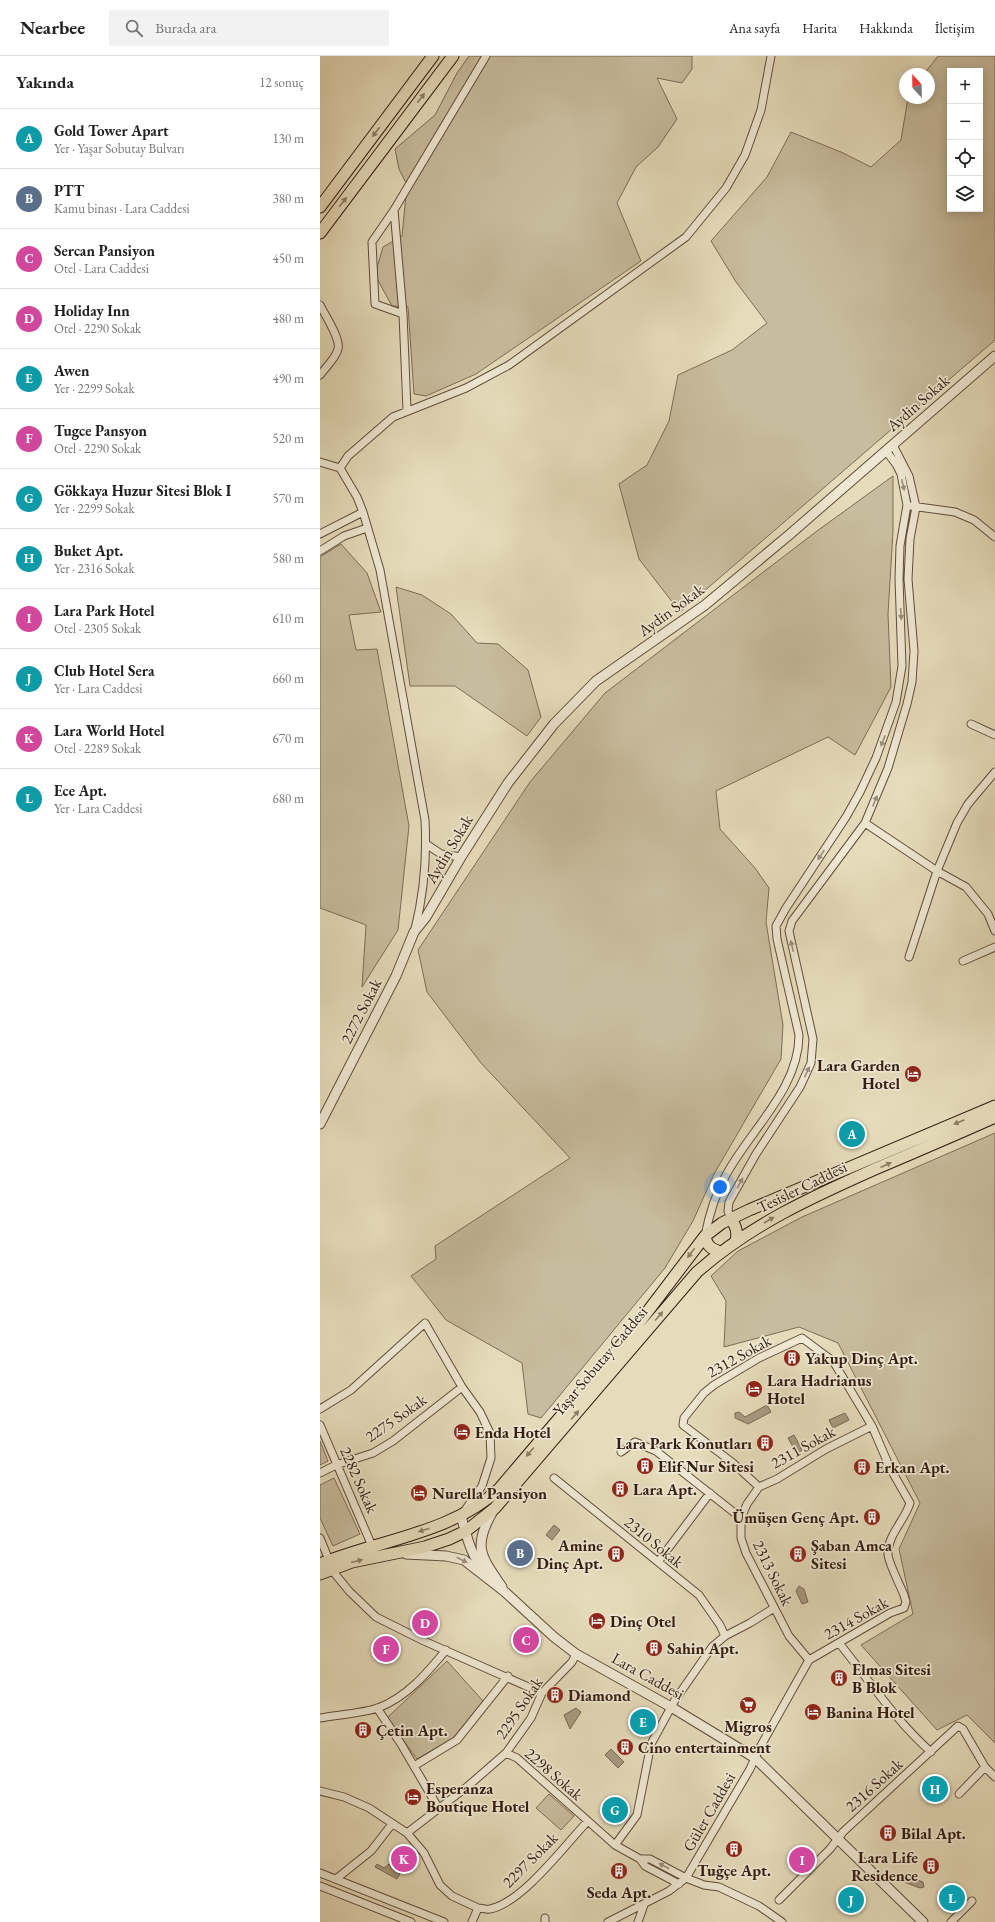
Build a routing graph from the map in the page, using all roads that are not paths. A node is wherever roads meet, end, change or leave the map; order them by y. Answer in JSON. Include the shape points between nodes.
{"nodes":[{"id":1,"x":433,"y":56,"type":"edge"},
{"id":2,"x":453,"y":56,"type":"edge"},
{"id":3,"x":486,"y":56,"type":"edge"},
{"id":4,"x":771,"y":56,"type":"edge"},
{"id":5,"x":320,"y":207,"type":"edge"},
{"id":6,"x":394,"y":210,"type":"junction"},
{"id":7,"x":320,"y":233,"type":"edge"},
{"id":8,"x":320,"y":305,"type":"edge"},
{"id":9,"x":403,"y":314,"type":"junction"},
{"id":10,"x":995,"y":356,"type":"edge"},
{"id":11,"x":320,"y":375,"type":"edge"},
{"id":12,"x":407,"y":410,"type":"junction"},
{"id":13,"x":893,"y":445,"type":"junction"},
{"id":14,"x":886,"y":451,"type":"junction"},
{"id":15,"x":321,"y":461,"type":"edge"},
{"id":16,"x":340,"y":468,"type":"junction"},
{"id":17,"x":907,"y":505,"type":"junction"},
{"id":18,"x":916,"y":507,"type":"junction"},
{"id":19,"x":363,"y":512,"type":"junction"},
{"id":20,"x":367,"y":528,"type":"junction"},
{"id":21,"x":320,"y":534,"type":"edge"},
{"id":22,"x":995,"y":537,"type":"edge"},
{"id":23,"x":320,"y":551,"type":"edge"},
{"id":24,"x":971,"y":724,"type":"dead end"},
{"id":25,"x":995,"y":735,"type":"edge"},
{"id":26,"x":995,"y":772,"type":"edge"},
{"id":27,"x":865,"y":823,"type":"junction"},
{"id":28,"x":426,"y":844,"type":"junction"},
{"id":29,"x":460,"y":857,"type":"junction"},
{"id":30,"x":937,"y":871,"type":"junction"},
{"id":31,"x":995,"y":931,"type":"edge"},
{"id":32,"x":414,"y":932,"type":"junction"},
{"id":33,"x":995,"y":948,"type":"edge"},
{"id":34,"x":909,"y":957,"type":"dead end"},
{"id":35,"x":963,"y":961,"type":"dead end"},
{"id":36,"x":995,"y":1106,"type":"edge"},
{"id":37,"x":995,"y":1117,"type":"edge"},
{"id":38,"x":320,"y":1124,"type":"edge"},
{"id":39,"x":731,"y":1219,"type":"junction"},
{"id":40,"x":705,"y":1236,"type":"junction"},
{"id":41,"x":736,"y":1241,"type":"junction"},
{"id":42,"x":720,"y":1252,"type":"junction"},
{"id":43,"x":802,"y":1338,"type":"joint"},
{"id":44,"x":462,"y":1387,"type":"junction"},
{"id":45,"x":320,"y":1409,"type":"edge"},
{"id":46,"x":320,"y":1425,"type":"edge"},
{"id":47,"x":872,"y":1426,"type":"junction"},
{"id":48,"x":621,"y":1452,"type":"dead end"},
{"id":49,"x":336,"y":1465,"type":"junction"},
{"id":50,"x":320,"y":1473,"type":"edge"},
{"id":51,"x":554,"y":1478,"type":"dead end"},
{"id":52,"x":759,"y":1486,"type":"junction"},
{"id":53,"x":710,"y":1493,"type":"junction"},
{"id":54,"x":495,"y":1508,"type":"junction"},
{"id":55,"x":461,"y":1516,"type":"junction"},
{"id":56,"x":741,"y":1518,"type":"junction"},
{"id":57,"x":466,"y":1532,"type":"junction"},
{"id":58,"x":320,"y":1538,"type":"edge"},
{"id":59,"x":372,"y":1546,"type":"junction"},
{"id":60,"x":396,"y":1553,"type":"junction"},
{"id":61,"x":658,"y":1562,"type":"junction"},
{"id":62,"x":327,"y":1564,"type":"edge"},
{"id":63,"x":320,"y":1574,"type":"edge"},
{"id":64,"x":506,"y":1592,"type":"junction"},
{"id":65,"x":774,"y":1608,"type":"junction"},
{"id":66,"x":725,"y":1636,"type":"junction"},
{"id":67,"x":839,"y":1643,"type":"junction"},
{"id":68,"x":446,"y":1650,"type":"junction"},
{"id":69,"x":576,"y":1654,"type":"junction"},
{"id":70,"x":809,"y":1660,"type":"junction"},
{"id":71,"x":508,"y":1676,"type":"junction"},
{"id":72,"x":542,"y":1693,"type":"junction"},
{"id":73,"x":671,"y":1707,"type":"junction"},
{"id":74,"x":377,"y":1708,"type":"junction"},
{"id":75,"x":320,"y":1718,"type":"edge"},
{"id":76,"x":506,"y":1752,"type":"junction"},
{"id":77,"x":931,"y":1752,"type":"junction"},
{"id":78,"x":756,"y":1759,"type":"junction"},
{"id":79,"x":414,"y":1766,"type":"junction"},
{"id":80,"x":985,"y":1767,"type":"junction"},
{"id":81,"x":995,"y":1777,"type":"edge"},
{"id":82,"x":320,"y":1791,"type":"edge"},
{"id":83,"x":959,"y":1794,"type":"dead end"},
{"id":84,"x":439,"y":1809,"type":"junction"},
{"id":85,"x":587,"y":1822,"type":"junction"},
{"id":86,"x":392,"y":1824,"type":"junction"},
{"id":87,"x":407,"y":1833,"type":"junction"},
{"id":88,"x":837,"y":1840,"type":"junction"},
{"id":89,"x":615,"y":1845,"type":"junction"},
{"id":90,"x":640,"y":1858,"type":"junction"},
{"id":91,"x":320,"y":1872,"type":"edge"},
{"id":92,"x":686,"y":1878,"type":"junction"},
{"id":93,"x":336,"y":1879,"type":"junction"},
{"id":94,"x":680,"y":1884,"type":"junction"},
{"id":95,"x":320,"y":1886,"type":"edge"},
{"id":96,"x":779,"y":1900,"type":"dead end"},
{"id":97,"x":972,"y":1901,"type":"dead end"},
{"id":98,"x":644,"y":1905,"type":"junction"},
{"id":99,"x":478,"y":1908,"type":"junction"},
{"id":100,"x":411,"y":1922,"type":"edge"},
{"id":101,"x":444,"y":1922,"type":"edge"},
{"id":102,"x":472,"y":1922,"type":"edge"},
{"id":103,"x":608,"y":1922,"type":"edge"},
{"id":104,"x":638,"y":1922,"type":"edge"},
{"id":105,"x":782,"y":1922,"type":"edge"},
{"id":106,"x":923,"y":1922,"type":"edge"},
{"id":107,"x":952,"y":1922,"type":"edge"}],
"edges":[{"from":1,"to":5,"type":"main road","one_way":true},
{"from":7,"to":2,"type":"main road","one_way":true},
{"from":3,"to":6,"type":"street"},
{"from":4,"to":12,"type":"street","via":[[761,110],[745,155],[726,188],[686,237],[509,365],[466,388]]},
{"from":6,"to":9,"type":"street"},
{"from":6,"to":9,"type":"street","via":[[372,242],[375,304]]},
{"from":8,"to":11,"type":"street","via":[[339,342],[334,357]]},
{"from":9,"to":12,"type":"street"},
{"from":10,"to":13,"type":"street","name":"Aydin Sokak"},
{"from":12,"to":16,"type":"street","via":[[393,417],[348,456]]},
{"from":13,"to":14,"type":"street","name":"Aydin Sokak"},
{"from":13,"to":18,"type":"street","via":[[909,476]]},
{"from":14,"to":17,"type":"street","one_way":true,"via":[[901,474]]},
{"from":14,"to":29,"type":"street","name":"Aydin Sokak","via":[[705,605],[596,681],[554,724],[508,783]]},
{"from":15,"to":16,"type":"street"},
{"from":16,"to":19,"type":"street"},
{"from":17,"to":18,"type":"street"},
{"from":17,"to":40,"type":"street","one_way":true,"via":[[900,546],[902,666],[896,702],[876,758],[860,792],[776,926],[799,1035],[797,1060],[783,1088],[726,1175]]},
{"from":18,"to":22,"type":"street","via":[[955,512],[974,520]]},
{"from":27,"to":18,"type":"street","one_way":true,"via":[[888,768],[912,682],[914,650],[908,579],[910,539]]},
{"from":19,"to":20,"type":"street"},
{"from":19,"to":21,"type":"street"},
{"from":20,"to":23,"type":"street","via":[[344,536]]},
{"from":20,"to":28,"type":"street","via":[[380,570],[425,820]]},
{"from":24,"to":25,"type":"street"},
{"from":26,"to":30,"type":"street","via":[[968,804],[957,823]]},
{"from":27,"to":30,"type":"street"},
{"from":39,"to":27,"type":"street","one_way":true,"via":[[728,1211],[729,1202],[756,1154],[800,1087],[811,1063],[813,1039],[789,931],[792,921]]},
{"from":28,"to":29,"type":"street","via":[[441,854]]},
{"from":28,"to":32,"type":"street","via":[[421,905]]},
{"from":29,"to":32,"type":"street","name":"Aydin Sokak","via":[[426,917]]},
{"from":30,"to":31,"type":"street","via":[[966,887],[988,914]]},
{"from":30,"to":34,"type":"street"},
{"from":32,"to":38,"type":"street","name":"2272 Sokak","via":[[396,976]]},
{"from":33,"to":35,"type":"street"},
{"from":36,"to":39,"type":"main road","one_way":true},
{"from":41,"to":37,"type":"main road","name":"Tesisler Caddesi","one_way":true,"via":[[811,1198]]},
{"from":39,"to":40,"type":"main road"},
{"from":39,"to":41,"type":"main road","via":[[738,1234]]},
{"from":40,"to":42,"type":"main road","via":[[710,1248]]},
{"from":40,"to":55,"type":"main road","one_way":true,"via":[[629,1336],[499,1489],[481,1505]]},
{"from":41,"to":42,"type":"main road","name":"Yaşar Sobutay Caddesi"},
{"from":54,"to":42,"type":"main road","name":"Yaşar Sobutay Caddesi","one_way":true,"via":[[692,1277]]},
{"from":43,"to":47,"type":"street","name":"2314 Sokak","via":[[833,1360]]},
{"from":43,"to":52,"type":"street","name":"2312 Sokak","via":[[759,1358],[714,1385],[704,1393],[684,1418],[683,1425]]},
{"from":44,"to":45,"type":"street","via":[[425,1323],[351,1390]]},
{"from":44,"to":49,"type":"street","name":"2275 Sokak","via":[[393,1441],[373,1453]]},
{"from":44,"to":55,"type":"street","via":[[480,1412],[490,1433],[491,1458],[482,1486]]},
{"from":46,"to":49,"type":"street","name":"2282 Sokak"},
{"from":47,"to":52,"type":"street","name":"2311 Sokak","via":[[826,1449],[777,1479]]},
{"from":47,"to":67,"type":"street","name":"2314 Sokak","via":[[890,1468],[910,1503],[890,1542],[888,1554],[906,1602],[904,1608],[890,1613]]},
{"from":48,"to":53,"type":"street","via":[[635,1442],[656,1451]]},
{"from":49,"to":50,"type":"street","name":"2275 Sokak"},
{"from":49,"to":59,"type":"street","name":"2282 Sokak"},
{"from":51,"to":61,"type":"street","name":"2310 Sokak"},
{"from":52,"to":56,"type":"street","name":"2311 Sokak"},
{"from":53,"to":56,"type":"street"},
{"from":53,"to":61,"type":"street"},
{"from":54,"to":57,"type":"main road","name":"Yaşar Sobutay Caddesi"},
{"from":54,"to":64,"type":"street","via":[[482,1535],[480,1549],[483,1558]]},
{"from":55,"to":57,"type":"street"},
{"from":55,"to":59,"type":"main road","one_way":true},
{"from":56,"to":65,"type":"street","name":"2313 Sokak","via":[[741,1538],[746,1553]]},
{"from":57,"to":60,"type":"main road","name":"Yaşar Sobutay Caddesi","via":[[425,1547]]},
{"from":57,"to":64,"type":"street","via":[[476,1560]]},
{"from":58,"to":62,"type":"street"},
{"from":59,"to":62,"type":"main road"},
{"from":62,"to":60,"type":"main road","name":"Lara Caddesi","one_way":true},
{"from":60,"to":64,"type":"street","name":"Lara Caddesi","one_way":true,"via":[[456,1557],[464,1560]]},
{"from":61,"to":66,"type":"street","name":"2310 Sokak","via":[[699,1596]]},
{"from":62,"to":63,"type":"main road","name":"Lara Caddesi"},
{"from":62,"to":68,"type":"street","via":[[349,1592],[376,1617]]},
{"from":64,"to":69,"type":"street","name":"Lara Caddesi"},
{"from":65,"to":66,"type":"street"},
{"from":65,"to":70,"type":"street","name":"2313 Sokak","via":[[789,1636]]},
{"from":66,"to":73,"type":"street","via":[[712,1647]]},
{"from":67,"to":70,"type":"street","name":"2314 Sokak"},
{"from":67,"to":77,"type":"street","via":[[913,1736]]},
{"from":68,"to":71,"type":"street"},
{"from":68,"to":74,"type":"street","via":[[403,1694]]},
{"from":69,"to":72,"type":"street","name":"2295 Sokak","via":[[572,1662]]},
{"from":69,"to":73,"type":"street","name":"Lara Caddesi"},
{"from":70,"to":78,"type":"street","via":[[758,1749]]},
{"from":71,"to":72,"type":"street"},
{"from":71,"to":79,"type":"street","via":[[457,1740]]},
{"from":72,"to":76,"type":"street","name":"2295 Sokak","via":[[531,1718]]},
{"from":73,"to":78,"type":"street","name":"Lara Caddesi"},
{"from":73,"to":89,"type":"street","via":[[652,1744],[637,1815]]},
{"from":74,"to":75,"type":"street"},
{"from":74,"to":79,"type":"street"},
{"from":76,"to":84,"type":"street","name":"2295 Sokak"},
{"from":76,"to":85,"type":"street","name":"2298 Sokak"},
{"from":77,"to":80,"type":"street","name":"2316 Sokak","via":[[958,1726],[963,1729]]},
{"from":77,"to":88,"type":"street","name":"2316 Sokak"},
{"from":78,"to":88,"type":"street","name":"Lara Caddesi"},
{"from":78,"to":92,"type":"street","name":"Güler Caddesi"},
{"from":79,"to":84,"type":"street"},
{"from":80,"to":81,"type":"street"},
{"from":80,"to":83,"type":"street"},
{"from":82,"to":86,"type":"street","via":[[344,1797],[369,1808]]},
{"from":84,"to":87,"type":"street","name":"2295 Sokak"},
{"from":85,"to":89,"type":"street","name":"2298 Sokak"},
{"from":85,"to":99,"type":"street","name":"2297 Sokak","via":[[526,1888],[503,1904],[490,1909]]},
{"from":86,"to":87,"type":"street"},
{"from":86,"to":93,"type":"street","via":[[371,1851]]},
{"from":87,"to":99,"type":"street","via":[[424,1853],[440,1885],[452,1896]]},
{"from":88,"to":96,"type":"street","name":"2316 Sokak"},
{"from":88,"to":106,"type":"street","name":"Lara Caddesi"},
{"from":89,"to":90,"type":"street","name":"2298 Sokak"},
{"from":92,"to":90,"type":"street","name":"2298 Sokak","one_way":true,"via":[[650,1859]]},
{"from":90,"to":94,"type":"street","name":"2298 Sokak","via":[[645,1866]]},
{"from":91,"to":93,"type":"street"},
{"from":92,"to":94,"type":"street","name":"Güler Caddesi"},
{"from":92,"to":105,"type":"street","name":"2298 Sokak","via":[[704,1885],[719,1887],[758,1906]]},
{"from":93,"to":101,"type":"street"},
{"from":94,"to":98,"type":"street","name":"Güler Caddesi"},
{"from":95,"to":100,"type":"street"},
{"from":97,"to":107,"type":"street"},
{"from":98,"to":103,"type":"street","name":"Güler Caddesi"},
{"from":98,"to":104,"type":"street"},
{"from":99,"to":102,"type":"street"}]}
